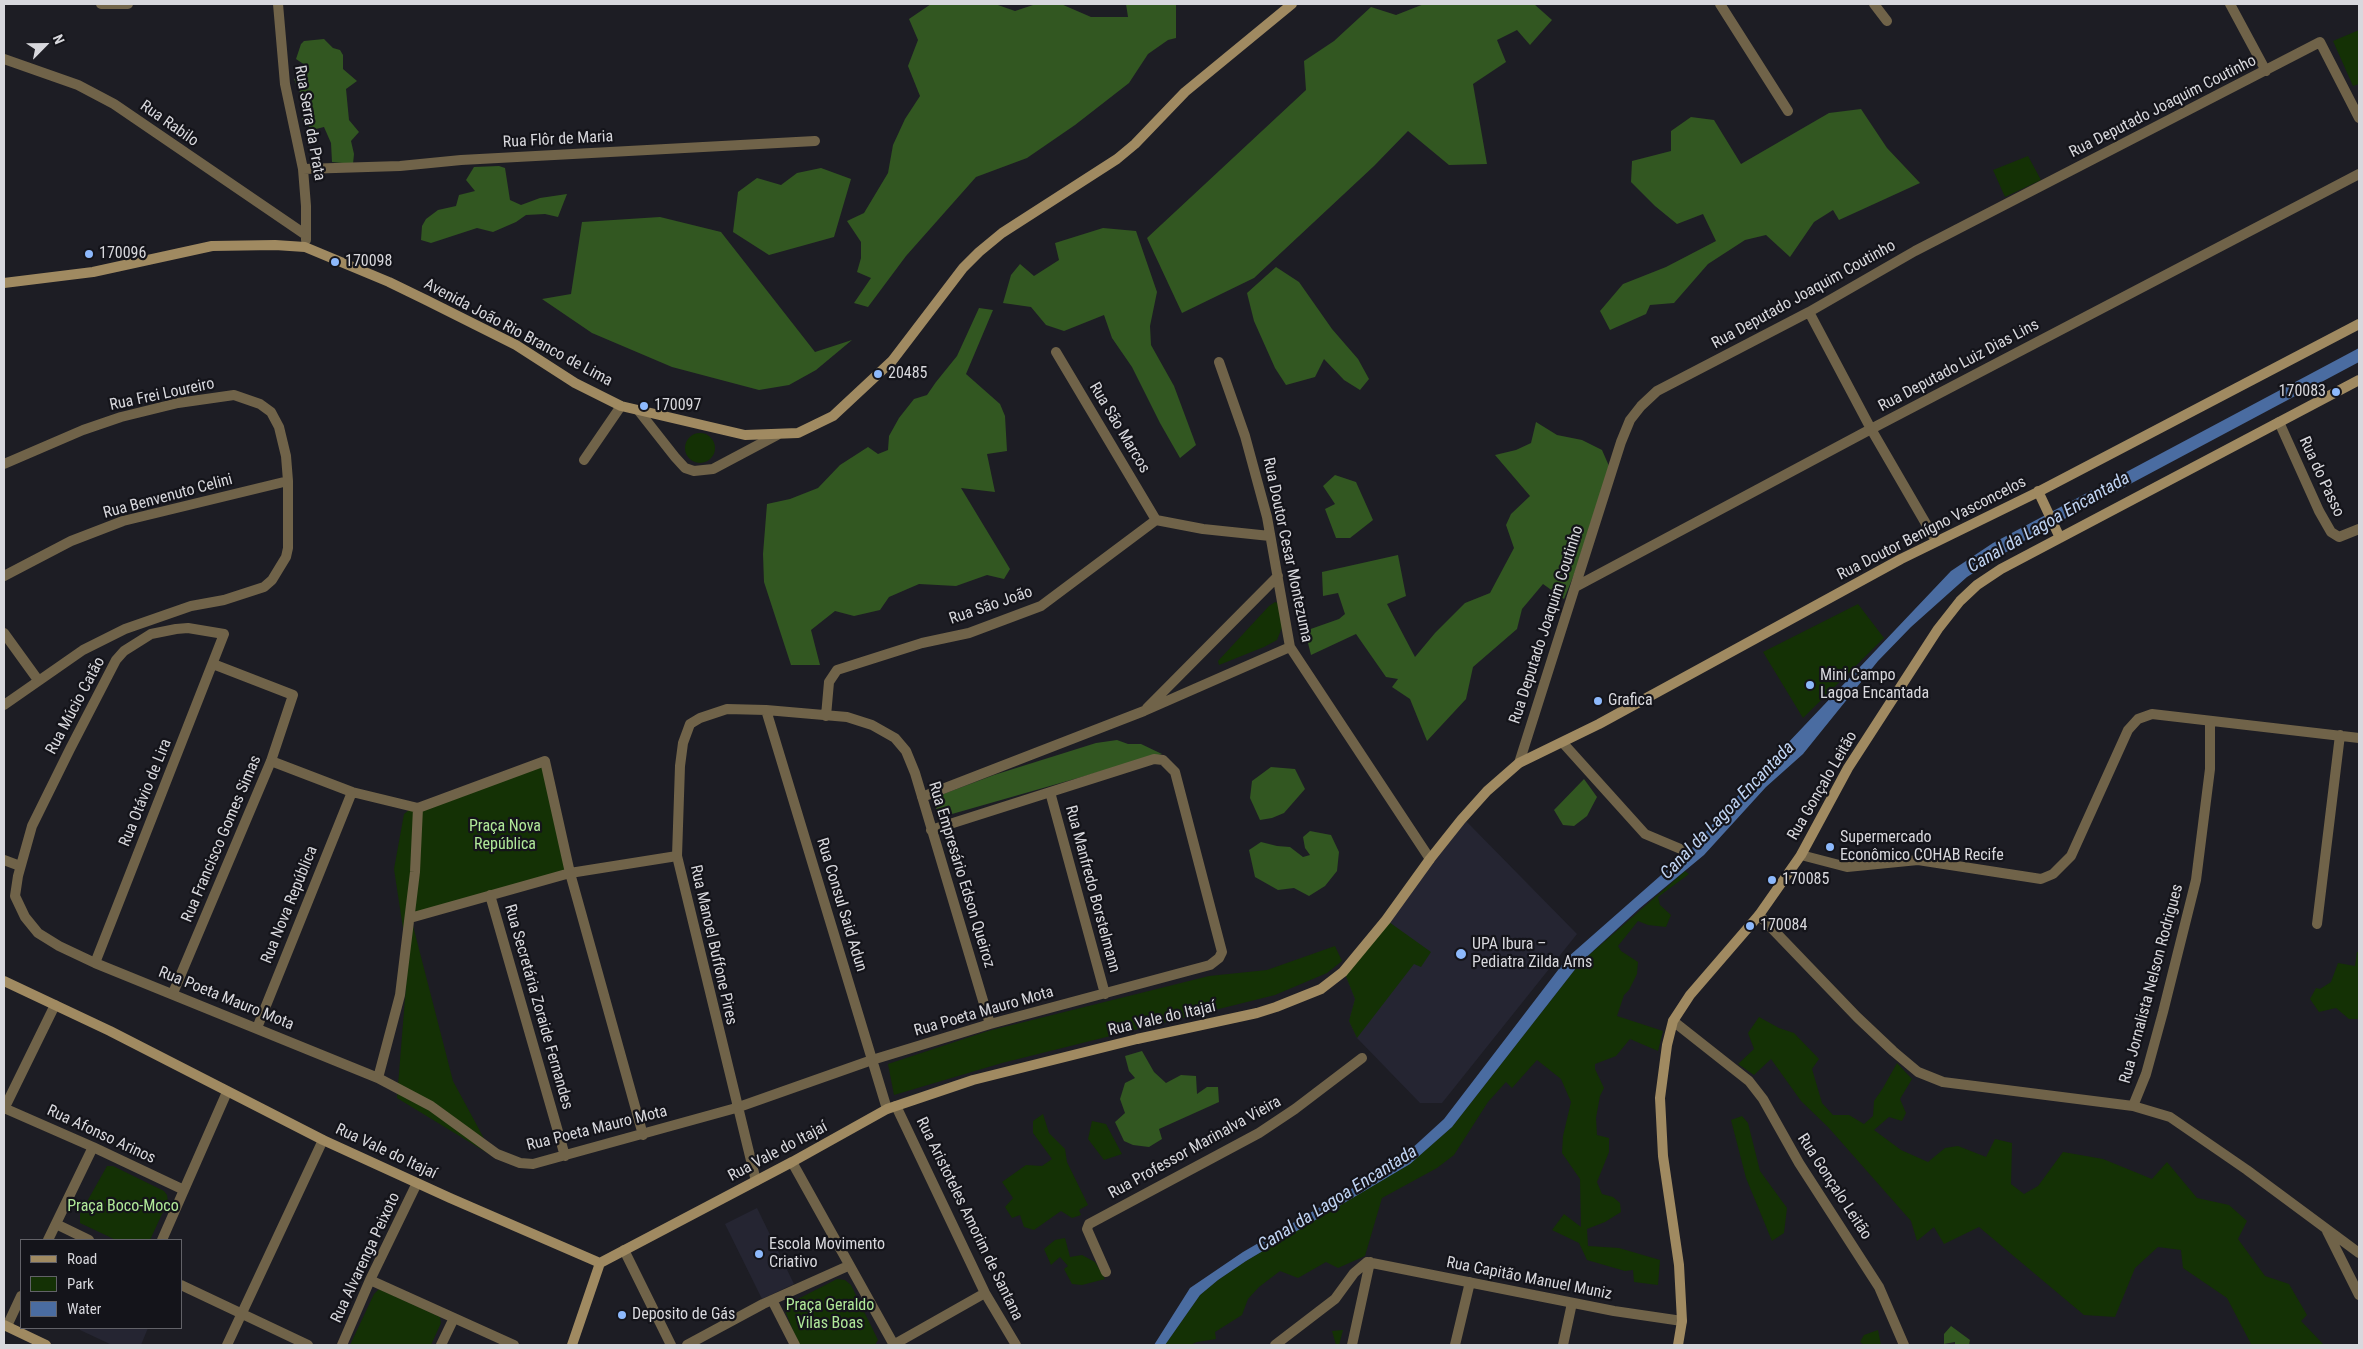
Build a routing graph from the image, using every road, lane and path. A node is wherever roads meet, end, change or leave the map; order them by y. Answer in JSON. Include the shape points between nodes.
{"nodes":[{"id":1,"x":101,"y":4,"type":"edge"},
{"id":2,"x":128,"y":4,"type":"edge"},
{"id":3,"x":278,"y":4,"type":"edge"},
{"id":4,"x":1292,"y":4,"type":"edge"},
{"id":5,"x":1720,"y":4,"type":"edge"},
{"id":6,"x":1874,"y":4,"type":"edge"},
{"id":7,"x":2230,"y":4,"type":"edge"},
{"id":8,"x":1887,"y":21,"type":"dead end"},
{"id":9,"x":4,"y":59,"type":"edge"},
{"id":10,"x":2266,"y":71,"type":"junction"},
{"id":11,"x":1788,"y":111,"type":"dead end"},
{"id":12,"x":2359,"y":118,"type":"edge"},
{"id":13,"x":815,"y":141,"type":"dead end"},
{"id":14,"x":303,"y":169,"type":"junction"},
{"id":15,"x":2359,"y":174,"type":"edge"},
{"id":16,"x":306,"y":235,"type":"junction"},
{"id":17,"x":306,"y":247,"type":"junction"},
{"id":18,"x":4,"y":283,"type":"edge"},
{"id":19,"x":1809,"y":312,"type":"junction"},
{"id":20,"x":2359,"y":324,"type":"edge"},
{"id":21,"x":1056,"y":352,"type":"dead end"},
{"id":22,"x":1219,"y":362,"type":"dead end"},
{"id":23,"x":2359,"y":380,"type":"edge"},
{"id":24,"x":621,"y":406,"type":"junction"},
{"id":25,"x":638,"y":410,"type":"junction"},
{"id":26,"x":2280,"y":422,"type":"junction"},
{"id":27,"x":1871,"y":429,"type":"junction"},
{"id":28,"x":777,"y":435,"type":"junction"},
{"id":29,"x":584,"y":460,"type":"dead end"},
{"id":30,"x":4,"y":464,"type":"edge"},
{"id":31,"x":288,"y":481,"type":"junction"},
{"id":32,"x":2038,"y":491,"type":"junction"},
{"id":33,"x":1156,"y":520,"type":"junction"},
{"id":34,"x":2359,"y":529,"type":"edge"},
{"id":35,"x":1270,"y":536,"type":"junction"},
{"id":36,"x":2060,"y":538,"type":"junction"},
{"id":37,"x":1936,"y":541,"type":"junction"},
{"id":38,"x":4,"y":576,"type":"edge"},
{"id":39,"x":1278,"y":576,"type":"junction"},
{"id":40,"x":1575,"y":587,"type":"junction"},
{"id":41,"x":4,"y":633,"type":"edge"},
{"id":42,"x":224,"y":634,"type":"joint"},
{"id":43,"x":1290,"y":647,"type":"junction"},
{"id":44,"x":213,"y":664,"type":"junction"},
{"id":45,"x":38,"y":680,"type":"junction"},
{"id":46,"x":4,"y":705,"type":"edge"},
{"id":47,"x":766,"y":710,"type":"junction"},
{"id":48,"x":1144,"y":711,"type":"junction"},
{"id":49,"x":826,"y":716,"type":"junction"},
{"id":50,"x":2210,"y":721,"type":"junction"},
{"id":51,"x":2340,"y":735,"type":"junction"},
{"id":52,"x":2359,"y":738,"type":"edge"},
{"id":53,"x":1563,"y":744,"type":"junction"},
{"id":54,"x":271,"y":761,"type":"junction"},
{"id":55,"x":1519,"y":763,"type":"junction"},
{"id":56,"x":352,"y":792,"type":"junction"},
{"id":57,"x":1050,"y":792,"type":"junction"},
{"id":58,"x":922,"y":797,"type":"junction"},
{"id":59,"x":418,"y":808,"type":"junction"},
{"id":60,"x":932,"y":830,"type":"junction"},
{"id":61,"x":1683,"y":850,"type":"dead end"},
{"id":62,"x":1801,"y":855,"type":"junction"},
{"id":63,"x":677,"y":856,"type":"junction"},
{"id":64,"x":1430,"y":859,"type":"junction"},
{"id":65,"x":4,"y":860,"type":"edge"},
{"id":66,"x":19,"y":871,"type":"junction"},
{"id":67,"x":570,"y":872,"type":"junction"},
{"id":68,"x":490,"y":895,"type":"junction"},
{"id":69,"x":1759,"y":914,"type":"junction"},
{"id":70,"x":410,"y":918,"type":"junction"},
{"id":71,"x":2318,"y":924,"type":"dead end"},
{"id":72,"x":95,"y":963,"type":"junction"},
{"id":73,"x":4,"y":982,"type":"edge"},
{"id":74,"x":173,"y":993,"type":"junction"},
{"id":75,"x":1105,"y":994,"type":"junction"},
{"id":76,"x":55,"y":1006,"type":"junction"},
{"id":77,"x":1673,"y":1021,"type":"junction"},
{"id":78,"x":990,"y":1024,"type":"junction"},
{"id":79,"x":257,"y":1028,"type":"junction"},
{"id":80,"x":1362,"y":1058,"type":"dead end"},
{"id":81,"x":872,"y":1060,"type":"junction"},
{"id":82,"x":378,"y":1078,"type":"junction"},
{"id":83,"x":227,"y":1092,"type":"junction"},
{"id":84,"x":2133,"y":1106,"type":"junction"},
{"id":85,"x":736,"y":1108,"type":"junction"},
{"id":86,"x":892,"y":1108,"type":"junction"},
{"id":87,"x":4,"y":1109,"type":"edge"},
{"id":88,"x":643,"y":1135,"type":"junction"},
{"id":89,"x":323,"y":1140,"type":"junction"},
{"id":90,"x":93,"y":1147,"type":"junction"},
{"id":91,"x":565,"y":1156,"type":"junction"},
{"id":92,"x":792,"y":1162,"type":"junction"},
{"id":93,"x":756,"y":1181,"type":"junction"},
{"id":94,"x":417,"y":1183,"type":"junction"},
{"id":95,"x":184,"y":1190,"type":"junction"},
{"id":96,"x":56,"y":1224,"type":"junction"},
{"id":97,"x":2325,"y":1228,"type":"junction"},
{"id":98,"x":48,"y":1239,"type":"edge"},
{"id":99,"x":87,"y":1239,"type":"edge"},
{"id":100,"x":162,"y":1239,"type":"edge"},
{"id":101,"x":624,"y":1250,"type":"junction"},
{"id":102,"x":2359,"y":1253,"type":"edge"},
{"id":103,"x":1370,"y":1262,"type":"junction"},
{"id":104,"x":600,"y":1263,"type":"junction"},
{"id":105,"x":848,"y":1266,"type":"junction"},
{"id":106,"x":1106,"y":1272,"type":"dead end"},
{"id":107,"x":370,"y":1280,"type":"junction"},
{"id":108,"x":1470,"y":1282,"type":"junction"},
{"id":109,"x":182,"y":1285,"type":"edge"},
{"id":110,"x":985,"y":1293,"type":"junction"},
{"id":111,"x":2359,"y":1295,"type":"edge"},
{"id":112,"x":20,"y":1298,"type":"edge"},
{"id":113,"x":772,"y":1300,"type":"junction"},
{"id":114,"x":1572,"y":1303,"type":"junction"},
{"id":115,"x":241,"y":1314,"type":"junction"},
{"id":116,"x":454,"y":1318,"type":"junction"},
{"id":117,"x":1682,"y":1321,"type":"junction"},
{"id":118,"x":5,"y":1325,"type":"edge"},
{"id":119,"x":46,"y":1345,"type":"edge"},
{"id":120,"x":227,"y":1345,"type":"edge"},
{"id":121,"x":308,"y":1345,"type":"edge"},
{"id":122,"x":342,"y":1345,"type":"edge"},
{"id":123,"x":441,"y":1345,"type":"edge"},
{"id":124,"x":514,"y":1345,"type":"edge"},
{"id":125,"x":572,"y":1345,"type":"edge"},
{"id":126,"x":671,"y":1345,"type":"edge"},
{"id":127,"x":687,"y":1345,"type":"edge"},
{"id":128,"x":795,"y":1345,"type":"edge"},
{"id":129,"x":893,"y":1345,"type":"edge"},
{"id":130,"x":1016,"y":1345,"type":"edge"},
{"id":131,"x":1275,"y":1345,"type":"edge"},
{"id":132,"x":1352,"y":1345,"type":"edge"},
{"id":133,"x":1455,"y":1345,"type":"edge"},
{"id":134,"x":1563,"y":1345,"type":"edge"},
{"id":135,"x":1678,"y":1345,"type":"edge"},
{"id":136,"x":1904,"y":1345,"type":"edge"}],
"edges":[{"from":1,"to":2,"type":"street"},
{"from":3,"to":14,"type":"street","name":"Rua Serra da Prata","via":[[284,84]]},
{"from":4,"to":28,"type":"main road","name":"Avenida João Rio Branco de Lima","via":[[1185,92],[1117,159],[1002,233],[979,252],[896,356],[833,416],[798,433]]},
{"from":5,"to":11,"type":"street"},
{"from":6,"to":8,"type":"street"},
{"from":7,"to":10,"type":"street"},
{"from":9,"to":16,"type":"street","name":"Rua Rabilo","via":[[78,85],[114,104]]},
{"from":10,"to":12,"type":"street","name":"Rua Deputado Joaquim Coutinho","via":[[2320,42]]},
{"from":10,"to":19,"type":"street","name":"Rua Deputado Joaquim Coutinho","via":[[1915,251]]},
{"from":13,"to":14,"type":"street","name":"Rua Flôr de Maria"},
{"from":14,"to":16,"type":"street","name":"Rua Serra da Prata"},
{"from":15,"to":27,"type":"street","name":"Rua Deputado Luiz Dias Lins"},
{"from":16,"to":17,"type":"street","name":"Rua Serra da Prata"},
{"from":17,"to":18,"type":"main road","name":"Avenida João Rio Branco de Lima","via":[[212,246],[93,272]]},
{"from":17,"to":24,"type":"main road","name":"Avenida João Rio Branco de Lima","via":[[389,282],[516,345],[575,383]]},
{"from":19,"to":27,"type":"street"},
{"from":19,"to":40,"type":"street","name":"Rua Deputado Joaquim Coutinho","via":[[1657,391],[1641,406],[1630,420],[1621,442]]},
{"from":20,"to":32,"type":"main road","name":"Rua Doutor Benígno Vasconcelos"},
{"from":21,"to":33,"type":"street","name":"Rua São Marcos"},
{"from":22,"to":35,"type":"street","name":"Rua Doutor Cesar Montezuma","via":[[1245,436]]},
{"from":23,"to":26,"type":"main road","name":"Rua Gonçalo Leitão"},
{"from":24,"to":25,"type":"main road","name":"Avenida João Rio Branco de Lima"},
{"from":24,"to":29,"type":"street"},
{"from":25,"to":28,"type":"main road","name":"Avenida João Rio Branco de Lima","via":[[745,435]]},
{"from":25,"to":28,"type":"street","name":"Avenida João Rio Branco de Lima","via":[[675,457],[694,471],[713,469]]},
{"from":26,"to":34,"type":"street","name":"Rua do Passo","via":[[2331,532],[2339,537]]},
{"from":26,"to":36,"type":"main road","name":"Rua Gonçalo Leitão"},
{"from":27,"to":37,"type":"street"},
{"from":27,"to":40,"type":"street","name":"Rua Deputado Luiz Dias Lins"},
{"from":30,"to":31,"type":"street","name":"Rua Frei Loureiro","via":[[129,414],[234,395],[260,404],[271,412],[279,427]]},
{"from":31,"to":38,"type":"street","name":"Rua Benvenuto Celini","via":[[123,521],[71,541]]},
{"from":31,"to":45,"type":"street","name":"Rua Frei Loureiro","via":[[288,548],[270,583],[125,629],[83,650]]},
{"from":32,"to":36,"type":"main road"},
{"from":32,"to":37,"type":"main road","name":"Rua Doutor Benígno Vasconcelos"},
{"from":33,"to":35,"type":"street"},
{"from":33,"to":49,"type":"street","name":"Rua São João","via":[[1041,606],[969,633],[922,643],[837,670],[829,682]]},
{"from":35,"to":39,"type":"street","name":"Rua Doutor Cesar Montezuma"},
{"from":36,"to":62,"type":"main road","name":"Rua Gonçalo Leitão","via":[[2001,569],[1960,601],[1938,629],[1848,768]]},
{"from":37,"to":53,"type":"main road","name":"Rua Doutor Benígno Vasconcelos"},
{"from":39,"to":43,"type":"street","name":"Rua Doutor Cesar Montezuma"},
{"from":39,"to":48,"type":"street"},
{"from":40,"to":55,"type":"street","name":"Rua Deputado Joaquim Coutinho"},
{"from":41,"to":45,"type":"street"},
{"from":42,"to":44,"type":"street","name":"Rua Otávio de Lira"},
{"from":42,"to":66,"type":"street","name":"Rua Múcio Catão","via":[[176,629],[150,634],[124,650],[32,826]]},
{"from":43,"to":48,"type":"street"},
{"from":43,"to":64,"type":"street","name":"Rua Doutor Cesar Montezuma"},
{"from":44,"to":54,"type":"street","name":"Rua Francisco Gomes Simas","via":[[293,694]]},
{"from":44,"to":72,"type":"street","name":"Rua Otávio de Lira"},
{"from":45,"to":46,"type":"street"},
{"from":47,"to":49,"type":"street"},
{"from":47,"to":63,"type":"street","name":"Rua Manoel Buffone Pires","via":[[727,708],[690,724],[680,766]]},
{"from":47,"to":81,"type":"street","name":"Rua Consul Said Adun"},
{"from":48,"to":58,"type":"street"},
{"from":49,"to":58,"type":"street","name":"Rua Empresário Edson Queiroz","via":[[860,720],[895,738],[910,760]]},
{"from":50,"to":51,"type":"street"},
{"from":50,"to":62,"type":"street","via":[[2152,714],[2138,719],[2128,730],[2071,856],[2053,874],[2040,879],[1918,860],[1846,867]]},
{"from":50,"to":84,"type":"street","name":"Rua Jornalista Nelson Rodrigues","via":[[2210,769],[2196,880],[2146,1074]]},
{"from":51,"to":52,"type":"street"},
{"from":51,"to":71,"type":"street"},
{"from":53,"to":55,"type":"main road","name":"Rua Doutor Benígno Vasconcelos"},
{"from":53,"to":61,"type":"street","via":[[1645,834]]},
{"from":54,"to":56,"type":"street"},
{"from":54,"to":74,"type":"street","name":"Rua Francisco Gomes Simas"},
{"from":55,"to":64,"type":"main road","name":"Rua Vale do Itajaí","via":[[1488,791]]},
{"from":56,"to":59,"type":"street"},
{"from":56,"to":79,"type":"street","name":"Rua Nova República"},
{"from":57,"to":60,"type":"street"},
{"from":57,"to":75,"type":"street","name":"Rua Manfredo Borstelmann"},
{"from":57,"to":75,"type":"street","name":"Rua Poeta Mauro Mota","via":[[1154,759],[1163,760],[1175,772],[1222,952],[1210,965]]},
{"from":58,"to":60,"type":"street","name":"Rua Empresário Edson Queiroz"},
{"from":59,"to":67,"type":"street","via":[[545,761]]},
{"from":59,"to":70,"type":"street"},
{"from":60,"to":78,"type":"street","name":"Rua Empresário Edson Queiroz"},
{"from":62,"to":69,"type":"main road","name":"Rua Gonçalo Leitão"},
{"from":63,"to":67,"type":"street"},
{"from":63,"to":85,"type":"street","name":"Rua Manoel Buffone Pires"},
{"from":64,"to":86,"type":"main road","name":"Rua Vale do Itajaí","via":[[1343,972],[1321,989],[1257,1013],[983,1078]]},
{"from":65,"to":66,"type":"street"},
{"from":66,"to":72,"type":"street","name":"Rua Poeta Mauro Mota","via":[[15,896],[25,917],[38,933]]},
{"from":67,"to":68,"type":"street"},
{"from":67,"to":88,"type":"street"},
{"from":68,"to":70,"type":"street"},
{"from":68,"to":91,"type":"street","name":"Rua Secretária Zoraide Fernandes"},
{"from":69,"to":77,"type":"main road","name":"Rua Gonçalo Leitão","via":[[1690,995]]},
{"from":69,"to":84,"type":"street","via":[[1872,1031],[1918,1072],[1943,1082]]},
{"from":70,"to":82,"type":"street","via":[[400,994]]},
{"from":72,"to":74,"type":"street","name":"Rua Poeta Mauro Mota"},
{"from":73,"to":76,"type":"main road","name":"Rua Vale do Itajaí"},
{"from":74,"to":79,"type":"street","name":"Rua Poeta Mauro Mota"},
{"from":75,"to":78,"type":"street","name":"Rua Poeta Mauro Mota"},
{"from":76,"to":83,"type":"main road","name":"Rua Vale do Itajaí"},
{"from":76,"to":87,"type":"street"},
{"from":77,"to":117,"type":"main road","name":"Rua Gonçalo Leitão","via":[[1660,1098],[1663,1156],[1679,1265]]},
{"from":77,"to":136,"type":"street","name":"Rua Gonçalo Leitão","via":[[1749,1081],[1763,1099],[1799,1164],[1879,1287]]},
{"from":78,"to":81,"type":"street","name":"Rua Poeta Mauro Mota"},
{"from":79,"to":82,"type":"street","name":"Rua Poeta Mauro Mota"},
{"from":80,"to":106,"type":"street","name":"Rua Professor Marinalva Vieira","via":[[1258,1133],[1089,1224],[1087,1229]]},
{"from":81,"to":85,"type":"street","name":"Rua Poeta Mauro Mota"},
{"from":81,"to":86,"type":"street","name":"Rua Consul Said Adun"},
{"from":82,"to":91,"type":"street","name":"Rua Poeta Mauro Mota","via":[[431,1106],[497,1154],[520,1163],[533,1164]]},
{"from":83,"to":89,"type":"main road","name":"Rua Vale do Itajaí"},
{"from":83,"to":95,"type":"street"},
{"from":84,"to":97,"type":"street","via":[[2170,1118]]},
{"from":85,"to":88,"type":"street","name":"Rua Poeta Mauro Mota"},
{"from":85,"to":93,"type":"street","name":"Rua Manoel Buffone Pires"},
{"from":86,"to":92,"type":"main road","name":"Rua Vale do Itajaí"},
{"from":86,"to":110,"type":"street","name":"Rua Aristoteles Amorim de Santana"},
{"from":87,"to":90,"type":"street","name":"Rua Afonso Arinos"},
{"from":88,"to":91,"type":"street","name":"Rua Poeta Mauro Mota"},
{"from":89,"to":94,"type":"main road","name":"Rua Vale do Itajaí"},
{"from":89,"to":115,"type":"street"},
{"from":90,"to":95,"type":"street","name":"Rua Afonso Arinos"},
{"from":90,"to":96,"type":"street"},
{"from":92,"to":93,"type":"main road","name":"Rua Vale do Itajaí"},
{"from":92,"to":105,"type":"street"},
{"from":93,"to":101,"type":"main road","name":"Rua Vale do Itajaí"},
{"from":94,"to":104,"type":"main road","name":"Rua Vale do Itajaí"},
{"from":94,"to":107,"type":"street","name":"Rua Alvarenga Peixoto"},
{"from":95,"to":100,"type":"street"},
{"from":96,"to":98,"type":"street"},
{"from":96,"to":99,"type":"street"},
{"from":97,"to":102,"type":"street"},
{"from":97,"to":111,"type":"street"},
{"from":101,"to":104,"type":"main road","name":"Rua Vale do Itajaí"},
{"from":101,"to":126,"type":"street"},
{"from":103,"to":108,"type":"street","name":"Rua Capitão Manuel Muniz"},
{"from":103,"to":131,"type":"street","via":[[1362,1265],[1335,1298]]},
{"from":103,"to":132,"type":"street"},
{"from":104,"to":125,"type":"main road"},
{"from":105,"to":113,"type":"street"},
{"from":105,"to":129,"type":"street"},
{"from":107,"to":116,"type":"street"},
{"from":107,"to":122,"type":"street","name":"Rua Alvarenga Peixoto"},
{"from":108,"to":114,"type":"street","name":"Rua Capitão Manuel Muniz"},
{"from":108,"to":133,"type":"street"},
{"from":109,"to":115,"type":"street"},
{"from":110,"to":129,"type":"street"},
{"from":110,"to":130,"type":"street","name":"Rua Aristoteles Amorim de Santana"},
{"from":112,"to":118,"type":"street"},
{"from":113,"to":127,"type":"street"},
{"from":113,"to":128,"type":"street"},
{"from":114,"to":117,"type":"street","name":"Rua Capitão Manuel Muniz"},
{"from":114,"to":134,"type":"street"},
{"from":115,"to":120,"type":"street"},
{"from":115,"to":121,"type":"street"},
{"from":116,"to":123,"type":"street"},
{"from":116,"to":124,"type":"street"},
{"from":117,"to":135,"type":"main road","name":"Rua Gonçalo Leitão"},
{"from":118,"to":119,"type":"main road"}]}
